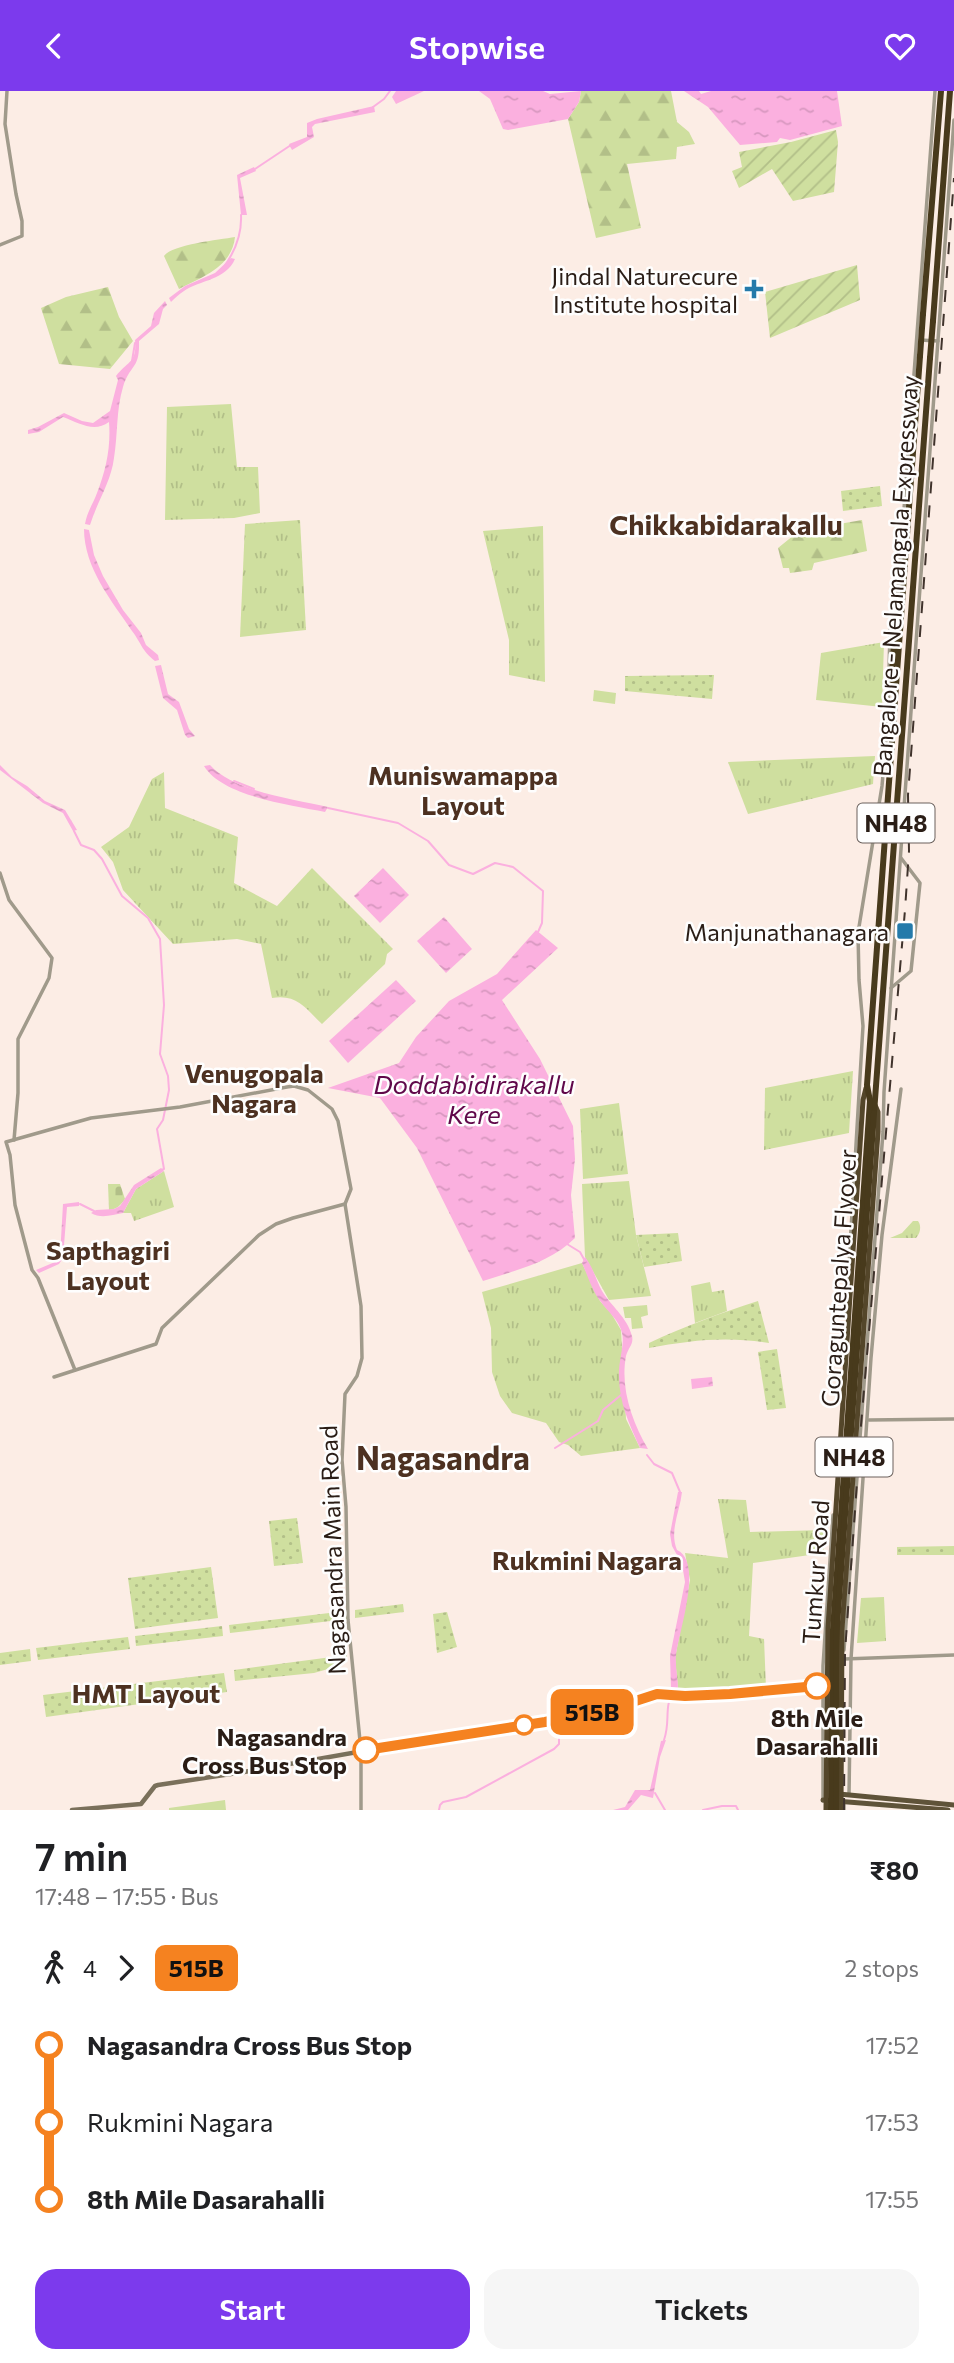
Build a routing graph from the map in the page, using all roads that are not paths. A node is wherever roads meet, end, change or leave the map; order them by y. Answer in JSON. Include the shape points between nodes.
{"nodes":[{"id":1,"x":6,"y":91,"type":"edge"},
{"id":2,"x":934,"y":91,"type":"edge"},
{"id":3,"x":941,"y":91,"type":"edge"},
{"id":4,"x":950,"y":91,"type":"edge"},
{"id":5,"x":954,"y":120,"type":"edge"},
{"id":6,"x":0,"y":245,"type":"edge"},
{"id":7,"x":917,"y":331,"type":"junction"},
{"id":8,"x":939,"y":333,"type":"junction"},
{"id":9,"x":917,"y":340,"type":"junction"},
{"id":10,"x":938,"y":341,"type":"junction"},
{"id":11,"x":896,"y":617,"type":"junction"},
{"id":12,"x":896,"y":698,"type":"junction"},
{"id":13,"x":900,"y":856,"type":"junction"},
{"id":14,"x":0,"y":873,"type":"edge"},
{"id":15,"x":891,"y":988,"type":"junction"},
{"id":16,"x":867,"y":1085,"type":"junction"},
{"id":17,"x":901,"y":1089,"type":"dead end"},
{"id":18,"x":872,"y":1103,"type":"junction"},
{"id":19,"x":883,"y":1132,"type":"junction"},
{"id":20,"x":895,"y":1133,"type":"junction"},
{"id":21,"x":14,"y":1140,"type":"junction"},
{"id":22,"x":345,"y":1204,"type":"junction"},
{"id":23,"x":75,"y":1370,"type":"junction"},
{"id":24,"x":54,"y":1377,"type":"dead end"},
{"id":25,"x":954,"y":1419,"type":"edge"},
{"id":26,"x":869,"y":1420,"type":"junction"},
{"id":27,"x":835,"y":1534,"type":"junction"},
{"id":28,"x":849,"y":1535,"type":"junction"},
{"id":29,"x":827,"y":1623,"type":"junction"},
{"id":30,"x":954,"y":1655,"type":"edge"},
{"id":31,"x":844,"y":1659,"type":"junction"},
{"id":32,"x":851,"y":1659,"type":"junction"},
{"id":33,"x":824,"y":1685,"type":"junction"},
{"id":34,"x":361,"y":1751,"type":"junction"},
{"id":35,"x":825,"y":1796,"type":"junction"},
{"id":36,"x":845,"y":1798,"type":"junction"},
{"id":37,"x":954,"y":1805,"type":"edge"},
{"id":38,"x":72,"y":1810,"type":"edge"},
{"id":39,"x":361,"y":1810,"type":"edge"},
{"id":40,"x":825,"y":1810,"type":"edge"},
{"id":41,"x":840,"y":1810,"type":"edge"},
{"id":42,"x":947,"y":1810,"type":"edge"}],
"edges":[{"from":1,"to":6,"type":"street","via":[[5,124],[22,236]]},
{"from":2,"to":7,"type":"street"},
{"from":3,"to":12,"type":"highway","name":"Bangalore - Nelamangala Expressway","number":"NH48","bridge":true},
{"from":4,"to":18,"type":"highway","name":"Bangalore - Nelamangala Expressway","number":"NH48","bridge":true},
{"from":5,"to":8,"type":"street"},
{"from":7,"to":8,"type":"street"},
{"from":7,"to":9,"type":"street"},
{"from":8,"to":10,"type":"street"},
{"from":9,"to":10,"type":"street"},
{"from":9,"to":11,"type":"street"},
{"from":10,"to":13,"type":"street"},
{"from":11,"to":12,"type":"highway","via":[[892,672]]},
{"from":11,"to":29,"type":"street","via":[[890,628],[882,786],[858,933],[863,1026]]},
{"from":12,"to":16,"type":"highway","name":"Bangalore - Nelamangala Expressway","number":"NH48"},
{"from":13,"to":15,"type":"street"},
{"from":13,"to":15,"type":"street","via":[[920,883],[911,971]]},
{"from":14,"to":21,"type":"street","via":[[9,900],[52,963],[18,1039]]},
{"from":15,"to":19,"type":"street"},
{"from":16,"to":18,"type":"highway","name":"Goraguntepalya Flyover"},
{"from":16,"to":27,"type":"highway","name":"Tumkur Road","number":"NH48"},
{"from":17,"to":20,"type":"street"},
{"from":18,"to":28,"type":"highway","name":"Tumkur Road","number":"NH48","via":[[878,1112],[878,1132]]},
{"from":18,"to":41,"type":"highway","name":"Goraguntepalya Flyover","bridge":true,"via":[[838,1615]]},
{"from":18,"to":41,"type":"highway","name":"Goraguntepalya Flyover","bridge":true,"via":[[831,1664]]},
{"from":19,"to":20,"type":"street"},
{"from":19,"to":31,"type":"street"},
{"from":20,"to":26,"type":"street","via":[[882,1235]]},
{"from":21,"to":22,"type":"street","name":"Nagasandra Main Road","via":[[91,1118],[294,1086],[308,1090],[338,1121],[351,1189]]},
{"from":21,"to":23,"type":"street","name":"Nagasandra Main Road","via":[[6,1142],[15,1205],[32,1270]]},
{"from":22,"to":23,"type":"street","via":[[284,1221],[253,1239],[162,1328],[156,1344]]},
{"from":22,"to":34,"type":"street","name":"Nagasandra Main Road","via":[[361,1306],[362,1358],[345,1394],[342,1460],[348,1620]]},
{"from":23,"to":24,"type":"street"},
{"from":25,"to":26,"type":"street"},
{"from":26,"to":32,"type":"street"},
{"from":27,"to":28,"type":"highway"},
{"from":27,"to":29,"type":"highway","name":"Tumkur Road","number":"NH48"},
{"from":28,"to":36,"type":"highway","name":"Tumkur Road","number":"NH48","via":[[841,1657]]},
{"from":29,"to":33,"type":"street"},
{"from":29,"to":35,"type":"highway","name":"Tumkur Road","number":"NH48"},
{"from":30,"to":32,"type":"street"},
{"from":31,"to":32,"type":"street"},
{"from":31,"to":36,"type":"street"},
{"from":32,"to":36,"type":"street"},
{"from":33,"to":34,"type":"main road","via":[[730,1694],[665,1693],[541,1723]]},
{"from":33,"to":35,"type":"street"},
{"from":34,"to":38,"type":"main road","via":[[155,1786],[139,1805]]},
{"from":34,"to":39,"type":"street","name":"Nagasandra Main Road"},
{"from":35,"to":36,"type":"main road"},
{"from":35,"to":40,"type":"highway","name":"Tumkur Road","number":"NH48"},
{"from":36,"to":37,"type":"main road"},
{"from":36,"to":41,"type":"highway","name":"Tumkur Road","number":"NH48"},
{"from":36,"to":42,"type":"main road"}]}
